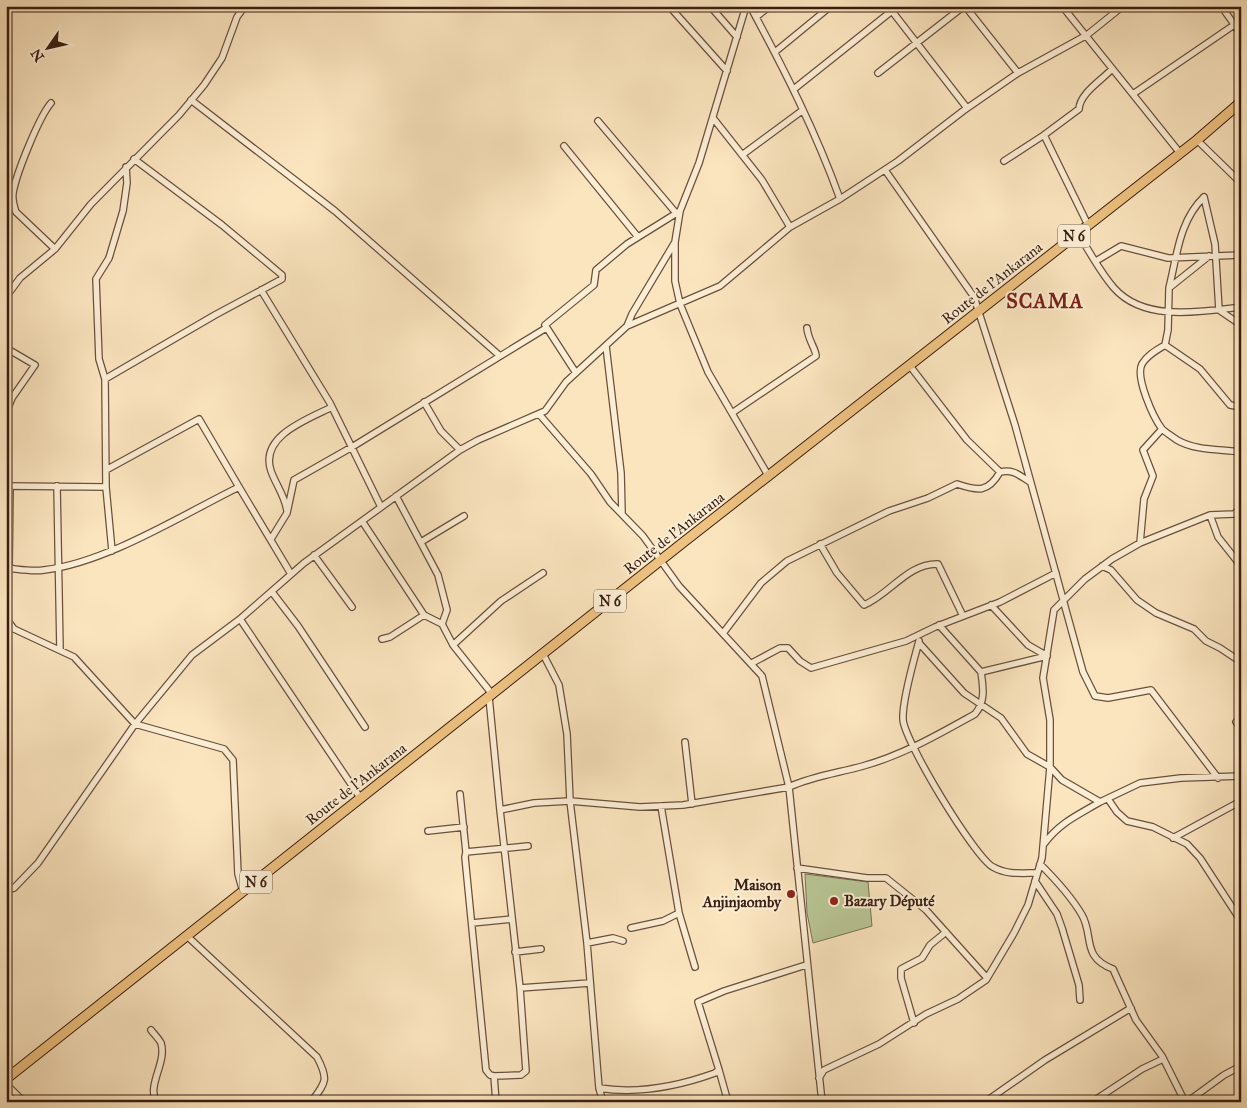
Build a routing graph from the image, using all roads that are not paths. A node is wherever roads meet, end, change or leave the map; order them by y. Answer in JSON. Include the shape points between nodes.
{"nodes":[{"id":1,"x":245,"y":6,"type":"edge"},
{"id":2,"x":669,"y":6,"type":"edge"},
{"id":3,"x":710,"y":6,"type":"edge"},
{"id":4,"x":746,"y":6,"type":"edge"},
{"id":5,"x":750,"y":6,"type":"edge"},
{"id":6,"x":770,"y":6,"type":"edge"},
{"id":7,"x":831,"y":6,"type":"edge"},
{"id":8,"x":898,"y":6,"type":"edge"},
{"id":9,"x":965,"y":6,"type":"edge"},
{"id":10,"x":1062,"y":6,"type":"edge"},
{"id":11,"x":1123,"y":6,"type":"edge"},
{"id":12,"x":1221,"y":6,"type":"edge"},
{"id":13,"x":890,"y":8,"type":"edge"},
{"id":14,"x":756,"y":18,"type":"junction"},
{"id":15,"x":1234,"y":25,"type":"junction"},
{"id":16,"x":1241,"y":34,"type":"edge"},
{"id":17,"x":1087,"y":35,"type":"junction"},
{"id":18,"x":737,"y":37,"type":"junction"},
{"id":19,"x":917,"y":44,"type":"junction"},
{"id":20,"x":775,"y":52,"type":"junction"},
{"id":21,"x":1112,"y":69,"type":"junction"},
{"id":22,"x":727,"y":71,"type":"junction"},
{"id":23,"x":878,"y":73,"type":"dead end"},
{"id":24,"x":1018,"y":73,"type":"junction"},
{"id":25,"x":794,"y":90,"type":"junction"},
{"id":26,"x":1133,"y":94,"type":"junction"},
{"id":27,"x":191,"y":100,"type":"junction"},
{"id":28,"x":1241,"y":102,"type":"edge"},
{"id":29,"x":51,"y":103,"type":"dead end"},
{"id":30,"x":967,"y":108,"type":"junction"},
{"id":31,"x":803,"y":110,"type":"junction"},
{"id":32,"x":713,"y":118,"type":"junction"},
{"id":33,"x":598,"y":121,"type":"dead end"},
{"id":34,"x":1044,"y":135,"type":"junction"},
{"id":35,"x":1196,"y":140,"type":"junction"},
{"id":36,"x":564,"y":146,"type":"dead end"},
{"id":37,"x":1180,"y":153,"type":"junction"},
{"id":38,"x":742,"y":155,"type":"junction"},
{"id":39,"x":134,"y":159,"type":"junction"},
{"id":40,"x":1004,"y":161,"type":"dead end"},
{"id":41,"x":126,"y":168,"type":"junction"},
{"id":42,"x":885,"y":170,"type":"junction"},
{"id":43,"x":1241,"y":183,"type":"edge"},
{"id":44,"x":840,"y":199,"type":"junction"},
{"id":45,"x":678,"y":212,"type":"junction"},
{"id":46,"x":1088,"y":225,"type":"junction"},
{"id":47,"x":790,"y":227,"type":"junction"},
{"id":48,"x":1078,"y":233,"type":"junction"},
{"id":49,"x":638,"y":237,"type":"junction"},
{"id":50,"x":675,"y":242,"type":"junction"},
{"id":51,"x":55,"y":249,"type":"junction"},
{"id":52,"x":1241,"y":255,"type":"edge"},
{"id":53,"x":1209,"y":256,"type":"junction"},
{"id":54,"x":1216,"y":256,"type":"junction"},
{"id":55,"x":1177,"y":257,"type":"junction"},
{"id":56,"x":1096,"y":262,"type":"junction"},
{"id":57,"x":1169,"y":288,"type":"junction"},
{"id":58,"x":261,"y":290,"type":"junction"},
{"id":59,"x":6,"y":297,"type":"edge"},
{"id":60,"x":680,"y":304,"type":"junction"},
{"id":61,"x":1241,"y":307,"type":"edge"},
{"id":62,"x":1219,"y":310,"type":"junction"},
{"id":63,"x":979,"y":311,"type":"junction"},
{"id":64,"x":1169,"y":311,"type":"junction"},
{"id":65,"x":1241,"y":325,"type":"edge"},
{"id":66,"x":627,"y":326,"type":"junction"},
{"id":67,"x":546,"y":328,"type":"junction"},
{"id":68,"x":806,"y":328,"type":"dead end"},
{"id":69,"x":1166,"y":345,"type":"junction"},
{"id":70,"x":606,"y":346,"type":"junction"},
{"id":71,"x":6,"y":348,"type":"edge"},
{"id":72,"x":500,"y":356,"type":"junction"},
{"id":73,"x":910,"y":366,"type":"junction"},
{"id":74,"x":576,"y":373,"type":"junction"},
{"id":75,"x":105,"y":378,"type":"junction"},
{"id":76,"x":424,"y":402,"type":"junction"},
{"id":77,"x":332,"y":406,"type":"junction"},
{"id":78,"x":1241,"y":407,"type":"edge"},
{"id":79,"x":6,"y":413,"type":"edge"},
{"id":80,"x":732,"y":413,"type":"junction"},
{"id":81,"x":539,"y":414,"type":"junction"},
{"id":82,"x":1162,"y":429,"type":"junction"},
{"id":83,"x":352,"y":447,"type":"junction"},
{"id":84,"x":460,"y":450,"type":"junction"},
{"id":85,"x":1241,"y":452,"type":"edge"},
{"id":86,"x":106,"y":470,"type":"junction"},
{"id":87,"x":1000,"y":472,"type":"junction"},
{"id":88,"x":769,"y":477,"type":"junction"},
{"id":89,"x":1030,"y":482,"type":"junction"},
{"id":90,"x":8,"y":486,"type":"edge"},
{"id":91,"x":57,"y":486,"type":"junction"},
{"id":92,"x":106,"y":487,"type":"junction"},
{"id":93,"x":239,"y":487,"type":"junction"},
{"id":94,"x":396,"y":496,"type":"junction"},
{"id":95,"x":381,"y":507,"type":"junction"},
{"id":96,"x":1241,"y":508,"type":"edge"},
{"id":97,"x":287,"y":513,"type":"junction"},
{"id":98,"x":622,"y":513,"type":"junction"},
{"id":99,"x":1210,"y":515,"type":"junction"},
{"id":100,"x":464,"y":516,"type":"dead end"},
{"id":101,"x":362,"y":521,"type":"junction"},
{"id":102,"x":271,"y":539,"type":"junction"},
{"id":103,"x":420,"y":542,"type":"junction"},
{"id":104,"x":1140,"y":543,"type":"junction"},
{"id":105,"x":820,"y":544,"type":"junction"},
{"id":106,"x":112,"y":551,"type":"junction"},
{"id":107,"x":314,"y":555,"type":"junction"},
{"id":108,"x":660,"y":561,"type":"junction"},
{"id":109,"x":1102,"y":566,"type":"junction"},
{"id":110,"x":1241,"y":566,"type":"edge"},
{"id":111,"x":8,"y":568,"type":"edge"},
{"id":112,"x":57,"y":568,"type":"junction"},
{"id":113,"x":543,"y":573,"type":"dead end"},
{"id":114,"x":1056,"y":573,"type":"junction"},
{"id":115,"x":291,"y":574,"type":"junction"},
{"id":116,"x":272,"y":592,"type":"junction"},
{"id":117,"x":1062,"y":600,"type":"junction"},
{"id":118,"x":991,"y":605,"type":"junction"},
{"id":119,"x":352,"y":606,"type":"dead end"},
{"id":120,"x":424,"y":615,"type":"junction"},
{"id":121,"x":963,"y":616,"type":"junction"},
{"id":122,"x":6,"y":618,"type":"edge"},
{"id":123,"x":240,"y":618,"type":"junction"},
{"id":124,"x":442,"y":624,"type":"junction"},
{"id":125,"x":939,"y":625,"type":"junction"},
{"id":126,"x":724,"y":632,"type":"junction"},
{"id":127,"x":921,"y":634,"type":"junction"},
{"id":128,"x":382,"y":639,"type":"dead end"},
{"id":129,"x":919,"y":642,"type":"junction"},
{"id":130,"x":453,"y":645,"type":"junction"},
{"id":131,"x":60,"y":650,"type":"junction"},
{"id":132,"x":544,"y":654,"type":"junction"},
{"id":133,"x":1047,"y":656,"type":"junction"},
{"id":134,"x":1241,"y":662,"type":"edge"},
{"id":135,"x":752,"y":663,"type":"junction"},
{"id":136,"x":981,"y":672,"type":"junction"},
{"id":137,"x":490,"y":696,"type":"junction"},
{"id":138,"x":981,"y":704,"type":"junction"},
{"id":139,"x":1241,"y":718,"type":"edge"},
{"id":140,"x":135,"y":724,"type":"junction"},
{"id":141,"x":365,"y":727,"type":"dead end"},
{"id":142,"x":1241,"y":729,"type":"edge"},
{"id":143,"x":685,"y":742,"type":"dead end"},
{"id":144,"x":914,"y":747,"type":"junction"},
{"id":145,"x":1050,"y":767,"type":"junction"},
{"id":146,"x":1241,"y":776,"type":"edge"},
{"id":147,"x":1218,"y":778,"type":"junction"},
{"id":148,"x":789,"y":787,"type":"junction"},
{"id":149,"x":460,"y":794,"type":"dead end"},
{"id":150,"x":361,"y":799,"type":"junction"},
{"id":151,"x":1108,"y":799,"type":"junction"},
{"id":152,"x":1241,"y":801,"type":"edge"},
{"id":153,"x":570,"y":802,"type":"junction"},
{"id":154,"x":1100,"y":802,"type":"junction"},
{"id":155,"x":692,"y":804,"type":"junction"},
{"id":156,"x":661,"y":806,"type":"junction"},
{"id":157,"x":500,"y":810,"type":"junction"},
{"id":158,"x":464,"y":827,"type":"junction"},
{"id":159,"x":428,"y":831,"type":"dead end"},
{"id":160,"x":1173,"y":838,"type":"junction"},
{"id":161,"x":1043,"y":845,"type":"junction"},
{"id":162,"x":528,"y":846,"type":"dead end"},
{"id":163,"x":503,"y":848,"type":"junction"},
{"id":164,"x":466,"y":852,"type":"junction"},
{"id":165,"x":1040,"y":864,"type":"junction"},
{"id":166,"x":797,"y":868,"type":"junction"},
{"id":167,"x":1038,"y":872,"type":"junction"},
{"id":168,"x":1035,"y":881,"type":"junction"},
{"id":169,"x":6,"y":890,"type":"edge"},
{"id":170,"x":243,"y":892,"type":"junction"},
{"id":171,"x":679,"y":913,"type":"junction"},
{"id":172,"x":512,"y":919,"type":"junction"},
{"id":173,"x":1241,"y":921,"type":"edge"},
{"id":174,"x":472,"y":923,"type":"junction"},
{"id":175,"x":631,"y":928,"type":"dead end"},
{"id":176,"x":946,"y":932,"type":"junction"},
{"id":177,"x":187,"y":936,"type":"junction"},
{"id":178,"x":623,"y":941,"type":"dead end"},
{"id":179,"x":587,"y":943,"type":"junction"},
{"id":180,"x":540,"y":949,"type":"dead end"},
{"id":181,"x":515,"y":952,"type":"junction"},
{"id":182,"x":806,"y":966,"type":"junction"},
{"id":183,"x":695,"y":967,"type":"dead end"},
{"id":184,"x":988,"y":978,"type":"junction"},
{"id":185,"x":590,"y":983,"type":"junction"},
{"id":186,"x":520,"y":988,"type":"junction"},
{"id":187,"x":1080,"y":1000,"type":"dead end"},
{"id":188,"x":1131,"y":1008,"type":"junction"},
{"id":189,"x":914,"y":1023,"type":"junction"},
{"id":190,"x":151,"y":1030,"type":"dead end"},
{"id":191,"x":1163,"y":1059,"type":"junction"},
{"id":192,"x":1241,"y":1066,"type":"edge"},
{"id":193,"x":719,"y":1070,"type":"junction"},
{"id":194,"x":494,"y":1076,"type":"junction"},
{"id":195,"x":819,"y":1078,"type":"junction"},
{"id":196,"x":6,"y":1079,"type":"edge"},
{"id":197,"x":6,"y":1084,"type":"edge"},
{"id":198,"x":599,"y":1088,"type":"junction"},
{"id":199,"x":24,"y":1102,"type":"edge"},
{"id":200,"x":156,"y":1102,"type":"edge"},
{"id":201,"x":311,"y":1102,"type":"edge"},
{"id":202,"x":496,"y":1102,"type":"edge"},
{"id":203,"x":603,"y":1102,"type":"edge"},
{"id":204,"x":728,"y":1102,"type":"edge"},
{"id":205,"x":822,"y":1102,"type":"edge"},
{"id":206,"x":985,"y":1102,"type":"edge"},
{"id":207,"x":1092,"y":1102,"type":"edge"},
{"id":208,"x":1186,"y":1102,"type":"edge"}],
"edges":[{"from":1,"to":27,"type":"street","via":[[237,17],[222,58]]},
{"from":2,"to":22,"type":"street"},
{"from":3,"to":18,"type":"street"},
{"from":4,"to":18,"type":"street"},
{"from":5,"to":14,"type":"street"},
{"from":6,"to":14,"type":"street"},
{"from":7,"to":20,"type":"street"},
{"from":8,"to":13,"type":"street"},
{"from":9,"to":19,"type":"street"},
{"from":9,"to":24,"type":"street"},
{"from":10,"to":17,"type":"street"},
{"from":11,"to":17,"type":"street"},
{"from":12,"to":15,"type":"street"},
{"from":13,"to":19,"type":"street"},
{"from":13,"to":25,"type":"street"},
{"from":14,"to":20,"type":"street"},
{"from":15,"to":16,"type":"street"},
{"from":15,"to":26,"type":"street"},
{"from":17,"to":21,"type":"street"},
{"from":17,"to":24,"type":"street"},
{"from":18,"to":22,"type":"street"},
{"from":19,"to":23,"type":"street"},
{"from":19,"to":30,"type":"street"},
{"from":20,"to":25,"type":"street"},
{"from":21,"to":26,"type":"street"},
{"from":21,"to":34,"type":"street","via":[[1087,93],[1075,113]]},
{"from":22,"to":32,"type":"street"},
{"from":24,"to":30,"type":"street"},
{"from":25,"to":31,"type":"street"},
{"from":26,"to":37,"type":"street"},
{"from":27,"to":39,"type":"street"},
{"from":27,"to":72,"type":"street","via":[[336,211]]},
{"from":28,"to":35,"type":"main road","name":"Route de l'Ankarana","number":"N 6"},
{"from":29,"to":51,"type":"street","via":[[43,113],[31,144],[13,193],[13,204],[16,212]]},
{"from":30,"to":42,"type":"street"},
{"from":31,"to":38,"type":"street"},
{"from":31,"to":44,"type":"street"},
{"from":32,"to":38,"type":"street"},
{"from":32,"to":45,"type":"street","via":[[699,163]]},
{"from":33,"to":45,"type":"street"},
{"from":34,"to":40,"type":"street"},
{"from":34,"to":46,"type":"street"},
{"from":35,"to":37,"type":"main road","name":"Route de l'Ankarana","number":"N 6"},
{"from":35,"to":43,"type":"street"},
{"from":36,"to":49,"type":"street"},
{"from":37,"to":46,"type":"main road","name":"Route de l'Ankarana","number":"N 6"},
{"from":38,"to":47,"type":"street","via":[[762,180]]},
{"from":39,"to":41,"type":"street"},
{"from":39,"to":58,"type":"street","via":[[282,275],[282,279]]},
{"from":41,"to":51,"type":"street","via":[[91,204]]},
{"from":41,"to":75,"type":"street","via":[[123,211],[109,258],[96,279],[99,359]]},
{"from":42,"to":44,"type":"street"},
{"from":42,"to":63,"type":"street","via":[[974,297]]},
{"from":44,"to":47,"type":"street"},
{"from":45,"to":49,"type":"street"},
{"from":45,"to":50,"type":"street"},
{"from":46,"to":48,"type":"main road","name":"Route de l'Ankarana","number":"N 6"},
{"from":47,"to":60,"type":"street","via":[[720,286]]},
{"from":48,"to":56,"type":"street"},
{"from":48,"to":63,"type":"main road","name":"Route de l'Ankarana","number":"N 6"},
{"from":49,"to":67,"type":"street","via":[[596,270],[594,285],[545,325]]},
{"from":50,"to":60,"type":"street"},
{"from":50,"to":66,"type":"street"},
{"from":51,"to":59,"type":"street","via":[[20,278]]},
{"from":52,"to":54,"type":"street"},
{"from":53,"to":54,"type":"street"},
{"from":53,"to":55,"type":"street"},
{"from":53,"to":57,"type":"street"},
{"from":54,"to":55,"type":"street","via":[[1204,197],[1186,220]]},
{"from":54,"to":62,"type":"street"},
{"from":55,"to":56,"type":"street","via":[[1168,258],[1121,246]]},
{"from":55,"to":57,"type":"street"},
{"from":56,"to":64,"type":"street","via":[[1114,288],[1133,304]]},
{"from":57,"to":64,"type":"street"},
{"from":58,"to":75,"type":"street"},
{"from":58,"to":77,"type":"street"},
{"from":60,"to":66,"type":"street"},
{"from":60,"to":80,"type":"street","via":[[708,372]]},
{"from":61,"to":62,"type":"street"},
{"from":62,"to":64,"type":"street"},
{"from":62,"to":65,"type":"street"},
{"from":63,"to":73,"type":"main road","name":"Route de l'Ankarana","number":"N 6"},
{"from":63,"to":89,"type":"street"},
{"from":64,"to":69,"type":"street"},
{"from":66,"to":70,"type":"street"},
{"from":67,"to":72,"type":"street"},
{"from":67,"to":74,"type":"street"},
{"from":68,"to":80,"type":"street","via":[[816,356]]},
{"from":69,"to":78,"type":"street","via":[[1200,369],[1230,405]]},
{"from":69,"to":82,"type":"street","via":[[1146,358],[1140,378]]},
{"from":70,"to":74,"type":"street"},
{"from":70,"to":98,"type":"street","via":[[621,473]]},
{"from":71,"to":79,"type":"street","via":[[35,365],[12,398]]},
{"from":72,"to":76,"type":"street"},
{"from":73,"to":87,"type":"street","via":[[967,440]]},
{"from":73,"to":88,"type":"main road","name":"Route de l'Ankarana","number":"N 6"},
{"from":74,"to":81,"type":"street"},
{"from":75,"to":86,"type":"street"},
{"from":76,"to":83,"type":"street"},
{"from":76,"to":84,"type":"street","via":[[442,431]]},
{"from":77,"to":83,"type":"street"},
{"from":77,"to":97,"type":"street","via":[[276,439],[270,449],[271,471],[285,500]]},
{"from":80,"to":88,"type":"street"},
{"from":81,"to":84,"type":"street"},
{"from":81,"to":98,"type":"street"},
{"from":82,"to":85,"type":"street","via":[[1177,440],[1196,447]]},
{"from":82,"to":104,"type":"street","via":[[1143,450],[1153,476],[1144,499]]},
{"from":83,"to":95,"type":"street"},
{"from":83,"to":97,"type":"street","via":[[294,480]]},
{"from":84,"to":94,"type":"street"},
{"from":86,"to":92,"type":"street"},
{"from":86,"to":93,"type":"street","via":[[199,419]]},
{"from":87,"to":89,"type":"street","via":[[1012,471]]},
{"from":87,"to":105,"type":"street","via":[[994,483],[984,489],[957,484],[889,511]]},
{"from":88,"to":108,"type":"main road","name":"Route de l'Ankarana","number":"N 6"},
{"from":89,"to":114,"type":"street"},
{"from":90,"to":91,"type":"street"},
{"from":90,"to":111,"type":"street"},
{"from":91,"to":92,"type":"street"},
{"from":91,"to":112,"type":"street"},
{"from":92,"to":106,"type":"street"},
{"from":93,"to":102,"type":"street"},
{"from":93,"to":106,"type":"street"},
{"from":94,"to":95,"type":"street"},
{"from":94,"to":103,"type":"street"},
{"from":95,"to":101,"type":"street"},
{"from":96,"to":99,"type":"street","via":[[1234,514]]},
{"from":97,"to":102,"type":"street"},
{"from":98,"to":108,"type":"street"},
{"from":99,"to":104,"type":"street"},
{"from":99,"to":110,"type":"street","via":[[1218,536]]},
{"from":100,"to":103,"type":"street"},
{"from":101,"to":107,"type":"street"},
{"from":101,"to":120,"type":"street"},
{"from":102,"to":115,"type":"street"},
{"from":103,"to":124,"type":"street","via":[[438,575],[447,610]]},
{"from":104,"to":109,"type":"street"},
{"from":105,"to":121,"type":"street","via":[[837,573],[864,605],[905,576],[938,564]]},
{"from":105,"to":126,"type":"street","via":[[774,571]]},
{"from":106,"to":112,"type":"street"},
{"from":107,"to":115,"type":"street"},
{"from":107,"to":119,"type":"street"},
{"from":108,"to":126,"type":"street","via":[[679,586]]},
{"from":108,"to":132,"type":"main road","name":"Route de l'Ankarana","number":"N 6"},
{"from":109,"to":117,"type":"street"},
{"from":109,"to":134,"type":"street","via":[[1111,570],[1137,600],[1156,613],[1194,629],[1206,641]]},
{"from":111,"to":112,"type":"street","via":[[42,571]]},
{"from":112,"to":131,"type":"street"},
{"from":113,"to":130,"type":"street","via":[[501,602]]},
{"from":114,"to":117,"type":"street"},
{"from":114,"to":118,"type":"street"},
{"from":115,"to":116,"type":"street"},
{"from":116,"to":123,"type":"street"},
{"from":116,"to":141,"type":"street"},
{"from":117,"to":133,"type":"street","via":[[1054,610]]},
{"from":117,"to":147,"type":"street","via":[[1083,672],[1096,696],[1108,698],[1151,690]]},
{"from":118,"to":121,"type":"street"},
{"from":118,"to":133,"type":"street","via":[[1028,645]]},
{"from":120,"to":124,"type":"street"},
{"from":120,"to":128,"type":"street"},
{"from":121,"to":125,"type":"street"},
{"from":122,"to":131,"type":"street","via":[[14,629]]},
{"from":123,"to":140,"type":"street","via":[[192,655]]},
{"from":123,"to":150,"type":"street"},
{"from":124,"to":130,"type":"street"},
{"from":125,"to":127,"type":"street"},
{"from":125,"to":136,"type":"street"},
{"from":126,"to":135,"type":"street"},
{"from":127,"to":129,"type":"street"},
{"from":127,"to":135,"type":"street","via":[[811,668],[788,648],[780,648]]},
{"from":129,"to":138,"type":"street","via":[[964,693]]},
{"from":129,"to":144,"type":"street","via":[[903,720]]},
{"from":130,"to":137,"type":"street"},
{"from":131,"to":140,"type":"street","via":[[74,657]]},
{"from":132,"to":137,"type":"main road","name":"Route de l'Ankarana","number":"N 6"},
{"from":132,"to":153,"type":"street","via":[[559,684],[567,734]]},
{"from":133,"to":136,"type":"street"},
{"from":133,"to":145,"type":"street","via":[[1043,678],[1050,720]]},
{"from":135,"to":148,"type":"street","via":[[765,683]]},
{"from":136,"to":138,"type":"street","via":[[984,694]]},
{"from":137,"to":150,"type":"main road","name":"Route de l'Ankarana","number":"N 6"},
{"from":137,"to":157,"type":"street"},
{"from":138,"to":144,"type":"street","via":[[975,714]]},
{"from":138,"to":145,"type":"street","via":[[1001,718],[1026,754]]},
{"from":139,"to":142,"type":"street","via":[[1236,722]]},
{"from":140,"to":169,"type":"street","via":[[38,864],[14,888]]},
{"from":140,"to":170,"type":"street","via":[[224,749],[233,760],[238,874]]},
{"from":143,"to":155,"type":"street"},
{"from":144,"to":148,"type":"street","via":[[864,766]]},
{"from":144,"to":167,"type":"street","via":[[940,795],[991,867],[1008,873]]},
{"from":145,"to":154,"type":"street","via":[[1062,780]]},
{"from":145,"to":161,"type":"street"},
{"from":146,"to":147,"type":"street"},
{"from":147,"to":151,"type":"street","via":[[1140,783]]},
{"from":148,"to":155,"type":"street"},
{"from":148,"to":166,"type":"street"},
{"from":149,"to":158,"type":"street"},
{"from":150,"to":170,"type":"main road","name":"Route de l'Ankarana","number":"N 6"},
{"from":151,"to":154,"type":"street"},
{"from":151,"to":160,"type":"street","via":[[1127,821],[1153,827]]},
{"from":152,"to":160,"type":"street"},
{"from":153,"to":156,"type":"street"},
{"from":153,"to":157,"type":"street","via":[[534,803]]},
{"from":153,"to":179,"type":"street"},
{"from":154,"to":161,"type":"street","via":[[1054,830]]},
{"from":155,"to":156,"type":"street"},
{"from":156,"to":171,"type":"street"},
{"from":157,"to":163,"type":"street"},
{"from":158,"to":159,"type":"street"},
{"from":158,"to":164,"type":"street"},
{"from":160,"to":173,"type":"street","via":[[1187,844],[1200,858]]},
{"from":161,"to":165,"type":"street"},
{"from":162,"to":163,"type":"street"},
{"from":163,"to":164,"type":"street"},
{"from":163,"to":172,"type":"street"},
{"from":164,"to":174,"type":"street"},
{"from":165,"to":167,"type":"street"},
{"from":165,"to":188,"type":"street","via":[[1083,916],[1091,949],[1102,965],[1113,969]]},
{"from":166,"to":176,"type":"street","via":[[886,878],[926,910]]},
{"from":166,"to":182,"type":"street"},
{"from":167,"to":168,"type":"street"},
{"from":168,"to":184,"type":"street","via":[[1024,912]]},
{"from":168,"to":187,"type":"street","via":[[1062,928]]},
{"from":170,"to":177,"type":"main road","name":"Route de l'Ankarana","number":"N 6"},
{"from":171,"to":175,"type":"street","via":[[663,921]]},
{"from":171,"to":183,"type":"street"},
{"from":172,"to":174,"type":"street"},
{"from":172,"to":181,"type":"street"},
{"from":174,"to":194,"type":"street","via":[[486,1070]]},
{"from":176,"to":184,"type":"street"},
{"from":176,"to":189,"type":"street","via":[[930,944],[922,958],[901,969]]},
{"from":177,"to":196,"type":"main road","name":"Route de l'Ankarana","number":"N 6"},
{"from":177,"to":201,"type":"street","via":[[317,1057],[326,1078]]},
{"from":178,"to":179,"type":"street","via":[[613,938]]},
{"from":179,"to":185,"type":"street"},
{"from":180,"to":181,"type":"street"},
{"from":181,"to":186,"type":"street"},
{"from":182,"to":193,"type":"street","via":[[698,1002]]},
{"from":182,"to":195,"type":"street"},
{"from":184,"to":189,"type":"street"},
{"from":185,"to":186,"type":"street"},
{"from":185,"to":198,"type":"street"},
{"from":186,"to":194,"type":"street","via":[[526,1071],[521,1075]]},
{"from":188,"to":191,"type":"street"},
{"from":188,"to":206,"type":"street","via":[[1045,1060]]},
{"from":189,"to":195,"type":"street","via":[[824,1070]]},
{"from":190,"to":200,"type":"street","via":[[160,1042],[162,1055],[153,1095]]},
{"from":191,"to":207,"type":"street"},
{"from":191,"to":208,"type":"street"},
{"from":192,"to":208,"type":"street","via":[[1224,1074]]},
{"from":193,"to":198,"type":"street","via":[[652,1089],[616,1091]]},
{"from":193,"to":204,"type":"street"},
{"from":194,"to":202,"type":"street"},
{"from":195,"to":205,"type":"street"},
{"from":197,"to":199,"type":"street"},
{"from":198,"to":203,"type":"street"}]}
